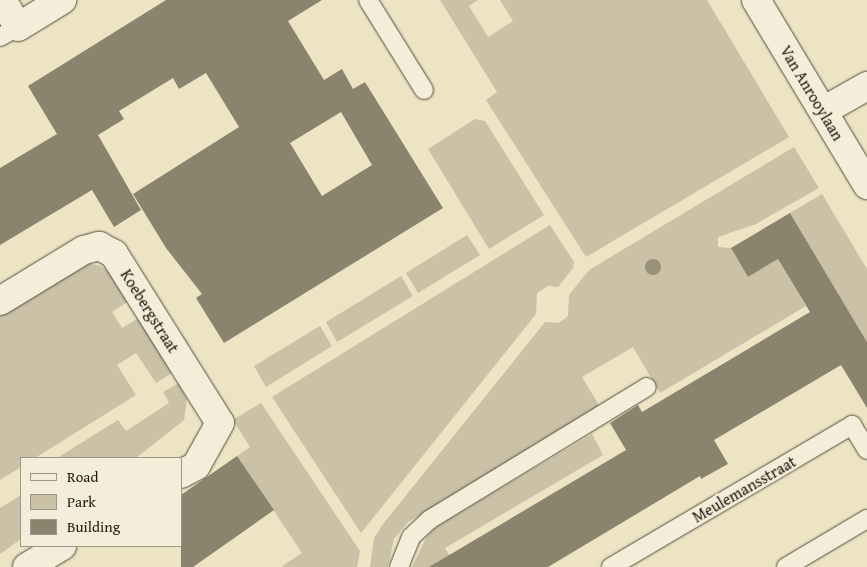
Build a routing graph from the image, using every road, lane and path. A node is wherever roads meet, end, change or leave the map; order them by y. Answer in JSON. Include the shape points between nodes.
{"nodes":[{"id":1,"x":2,"y":0,"type":"edge"},
{"id":2,"x":62,"y":0,"type":"edge"},
{"id":3,"x":368,"y":0,"type":"edge"},
{"id":4,"x":756,"y":0,"type":"edge"},
{"id":5,"x":9,"y":32,"type":"edge"},
{"id":6,"x":867,"y":86,"type":"edge"},
{"id":7,"x":424,"y":90,"type":"dead end"},
{"id":8,"x":823,"y":111,"type":"junction"},
{"id":9,"x":867,"y":185,"type":"edge"},
{"id":10,"x":0,"y":301,"type":"edge"},
{"id":11,"x":647,"y":387,"type":"dead end"},
{"id":12,"x":867,"y":450,"type":"edge"},
{"id":13,"x":182,"y":473,"type":"edge"},
{"id":14,"x":867,"y":520,"type":"edge"},
{"id":15,"x":60,"y":547,"type":"edge"},
{"id":16,"x":27,"y":567,"type":"edge"},
{"id":17,"x":399,"y":567,"type":"edge"},
{"id":18,"x":611,"y":567,"type":"edge"},
{"id":19,"x":786,"y":567,"type":"edge"}],
"edges":[{"from":1,"to":5,"type":"street"},
{"from":2,"to":5,"type":"street"},
{"from":3,"to":7,"type":"lane"},
{"from":4,"to":8,"type":"street","name":"Van Anrooylaan"},
{"from":6,"to":8,"type":"street"},
{"from":8,"to":9,"type":"street","name":"Van Anrooylaan"},
{"from":10,"to":13,"type":"street","name":"Koebergstraat","via":[[84,250],[99,246],[114,254],[220,423],[196,466]]},
{"from":11,"to":17,"type":"lane","via":[[429,520],[411,537]]},
{"from":12,"to":18,"type":"lane","name":"Meulemansstraat","via":[[852,425]]},
{"from":14,"to":19,"type":"lane"},
{"from":15,"to":16,"type":"street"}]}
